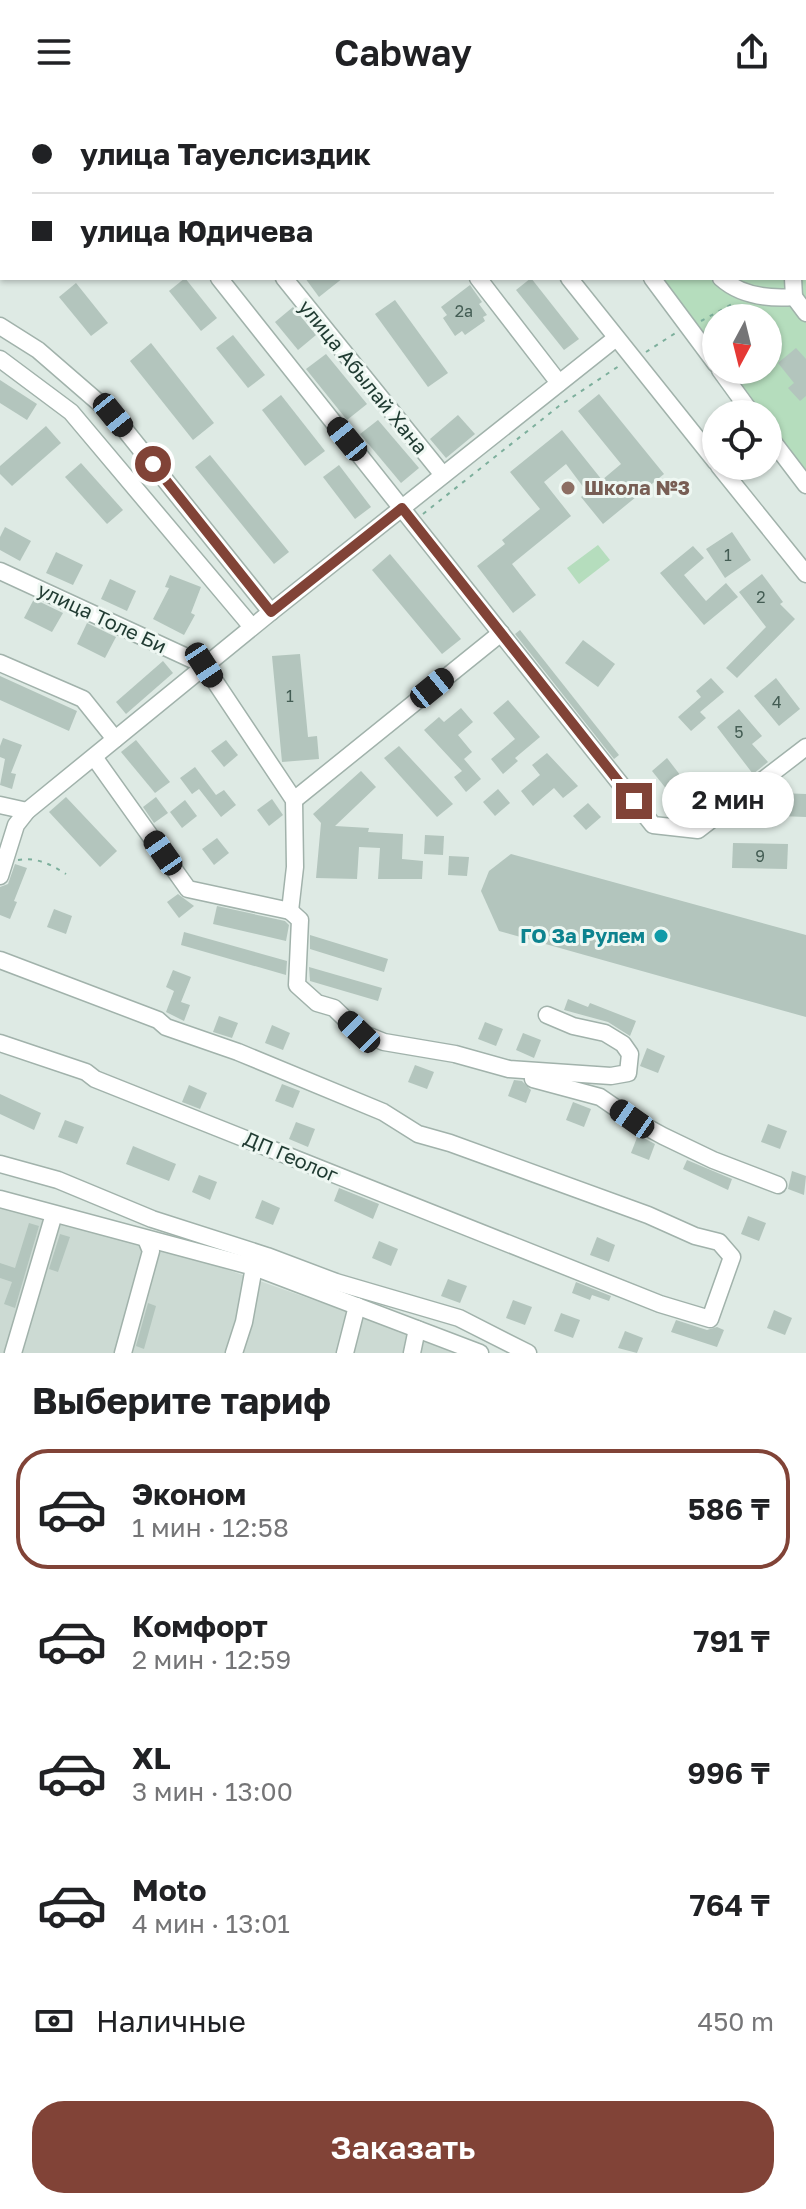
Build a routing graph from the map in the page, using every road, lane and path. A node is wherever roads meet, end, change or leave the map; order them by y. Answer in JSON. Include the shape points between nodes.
{"nodes":[{"id":1,"x":221,"y":280,"type":"edge"},
{"id":2,"x":286,"y":280,"type":"edge"},
{"id":3,"x":480,"y":280,"type":"edge"},
{"id":4,"x":571,"y":280,"type":"edge"},
{"id":5,"x":654,"y":280,"type":"edge"},
{"id":6,"x":723,"y":280,"type":"edge"},
{"id":7,"x":793,"y":280,"type":"edge"},
{"id":8,"x":754,"y":295,"type":"junction"},
{"id":9,"x":794,"y":297,"type":"junction"},
{"id":10,"x":806,"y":313,"type":"edge"},
{"id":11,"x":0,"y":326,"type":"edge"},
{"id":12,"x":689,"y":327,"type":"junction"},
{"id":13,"x":616,"y":338,"type":"junction"},
{"id":14,"x":702,"y":345,"type":"edge"},
{"id":15,"x":0,"y":359,"type":"edge"},
{"id":16,"x":634,"y":360,"type":"junction"},
{"id":17,"x":559,"y":383,"type":"junction"},
{"id":18,"x":702,"y":444,"type":"edge"},
{"id":19,"x":782,"y":453,"type":"edge"},
{"id":20,"x":443,"y":475,"type":"junction"},
{"id":21,"x":731,"y":480,"type":"edge"},
{"id":22,"x":806,"y":485,"type":"edge"},
{"id":23,"x":402,"y":508,"type":"junction"},
{"id":24,"x":413,"y":522,"type":"junction"},
{"id":25,"x":0,"y":571,"type":"edge"},
{"id":26,"x":806,"y":574,"type":"edge"},
{"id":27,"x":271,"y":612,"type":"junction"},
{"id":28,"x":252,"y":627,"type":"junction"},
{"id":29,"x":501,"y":633,"type":"junction"},
{"id":30,"x":0,"y":663,"type":"edge"},
{"id":31,"x":204,"y":665,"type":"junction"},
{"id":32,"x":115,"y":739,"type":"junction"},
{"id":33,"x":806,"y":747,"type":"edge"},
{"id":34,"x":94,"y":757,"type":"junction"},
{"id":35,"x":294,"y":800,"type":"junction"},
{"id":36,"x":0,"y":805,"type":"edge"},
{"id":37,"x":27,"y":811,"type":"junction"},
{"id":38,"x":2,"y":869,"type":"edge"},
{"id":39,"x":66,"y":874,"type":"dead end"},
{"id":40,"x":290,"y":911,"type":"junction"},
{"id":41,"x":0,"y":960,"type":"edge"},
{"id":42,"x":547,"y":1015,"type":"dead end"},
{"id":43,"x":0,"y":1043,"type":"edge"},
{"id":44,"x":509,"y":1069,"type":"junction"},
{"id":45,"x":0,"y":1164,"type":"edge"},
{"id":46,"x":778,"y":1185,"type":"dead end"},
{"id":47,"x":0,"y":1199,"type":"edge"},
{"id":48,"x":54,"y":1214,"type":"junction"},
{"id":49,"x":146,"y":1239,"type":"junction"},
{"id":50,"x":254,"y":1267,"type":"junction"},
{"id":51,"x":357,"y":1306,"type":"junction"},
{"id":52,"x":417,"y":1329,"type":"junction"},
{"id":53,"x":13,"y":1353,"type":"edge"},
{"id":54,"x":123,"y":1353,"type":"edge"},
{"id":55,"x":234,"y":1353,"type":"edge"},
{"id":56,"x":345,"y":1353,"type":"edge"},
{"id":57,"x":412,"y":1353,"type":"edge"},
{"id":58,"x":480,"y":1353,"type":"edge"},
{"id":59,"x":528,"y":1353,"type":"edge"}],
"edges":[{"from":1,"to":23,"type":"street"},
{"from":2,"to":20,"type":"street","name":"улица Абылай Хана"},
{"from":3,"to":17,"type":"street"},
{"from":4,"to":13,"type":"street"},
{"from":5,"to":12,"type":"street"},
{"from":6,"to":8,"type":"street"},
{"from":7,"to":9,"type":"street"},
{"from":8,"to":9,"type":"street"},
{"from":8,"to":12,"type":"path"},
{"from":9,"to":10,"type":"street"},
{"from":11,"to":27,"type":"street","via":[[38,350],[113,415]]},
{"from":12,"to":14,"type":"street"},
{"from":12,"to":16,"type":"path"},
{"from":13,"to":16,"type":"street"},
{"from":13,"to":17,"type":"street"},
{"from":15,"to":28,"type":"street","via":[[71,412]]},
{"from":16,"to":18,"type":"street"},
{"from":16,"to":24,"type":"path","via":[[559,406]]},
{"from":17,"to":20,"type":"street"},
{"from":19,"to":22,"type":"street"},
{"from":20,"to":23,"type":"street"},
{"from":21,"to":26,"type":"street"},
{"from":23,"to":24,"type":"street"},
{"from":23,"to":27,"type":"street"},
{"from":24,"to":29,"type":"street"},
{"from":25,"to":31,"type":"street","name":"улица Толе Би"},
{"from":27,"to":28,"type":"street"},
{"from":28,"to":31,"type":"street"},
{"from":29,"to":33,"type":"street","via":[[653,825],[698,830]]},
{"from":29,"to":35,"type":"street"},
{"from":30,"to":32,"type":"street","via":[[83,699]]},
{"from":31,"to":32,"type":"street"},
{"from":31,"to":35,"type":"street"},
{"from":32,"to":34,"type":"street"},
{"from":34,"to":37,"type":"street"},
{"from":34,"to":40,"type":"street","via":[[188,889]]},
{"from":35,"to":40,"type":"street"},
{"from":36,"to":37,"type":"street"},
{"from":37,"to":38,"type":"street","via":[[16,825]]},
{"from":38,"to":39,"type":"path","via":[[27,858]]},
{"from":40,"to":44,"type":"street","via":[[300,920],[297,985],[317,1003],[334,1008],[359,1032],[384,1042]]},
{"from":41,"to":43,"type":"street","name":"ДП Геолог","via":[[383,1112],[418,1134],[719,1242],[732,1257],[710,1319],[582,1274],[86,1072]]},
{"from":42,"to":44,"type":"street","via":[[623,1044],[630,1054],[628,1073]]},
{"from":44,"to":46,"type":"street","via":[[600,1097],[663,1136]]},
{"from":45,"to":59,"type":"street","via":[[58,1180],[152,1219],[336,1282],[459,1318]]},
{"from":47,"to":48,"type":"street"},
{"from":48,"to":49,"type":"street"},
{"from":48,"to":53,"type":"street"},
{"from":49,"to":50,"type":"street"},
{"from":49,"to":54,"type":"street","via":[[151,1251]]},
{"from":50,"to":51,"type":"street"},
{"from":50,"to":55,"type":"street"},
{"from":51,"to":52,"type":"street"},
{"from":51,"to":56,"type":"street"},
{"from":52,"to":57,"type":"street"},
{"from":52,"to":58,"type":"street"}]}
